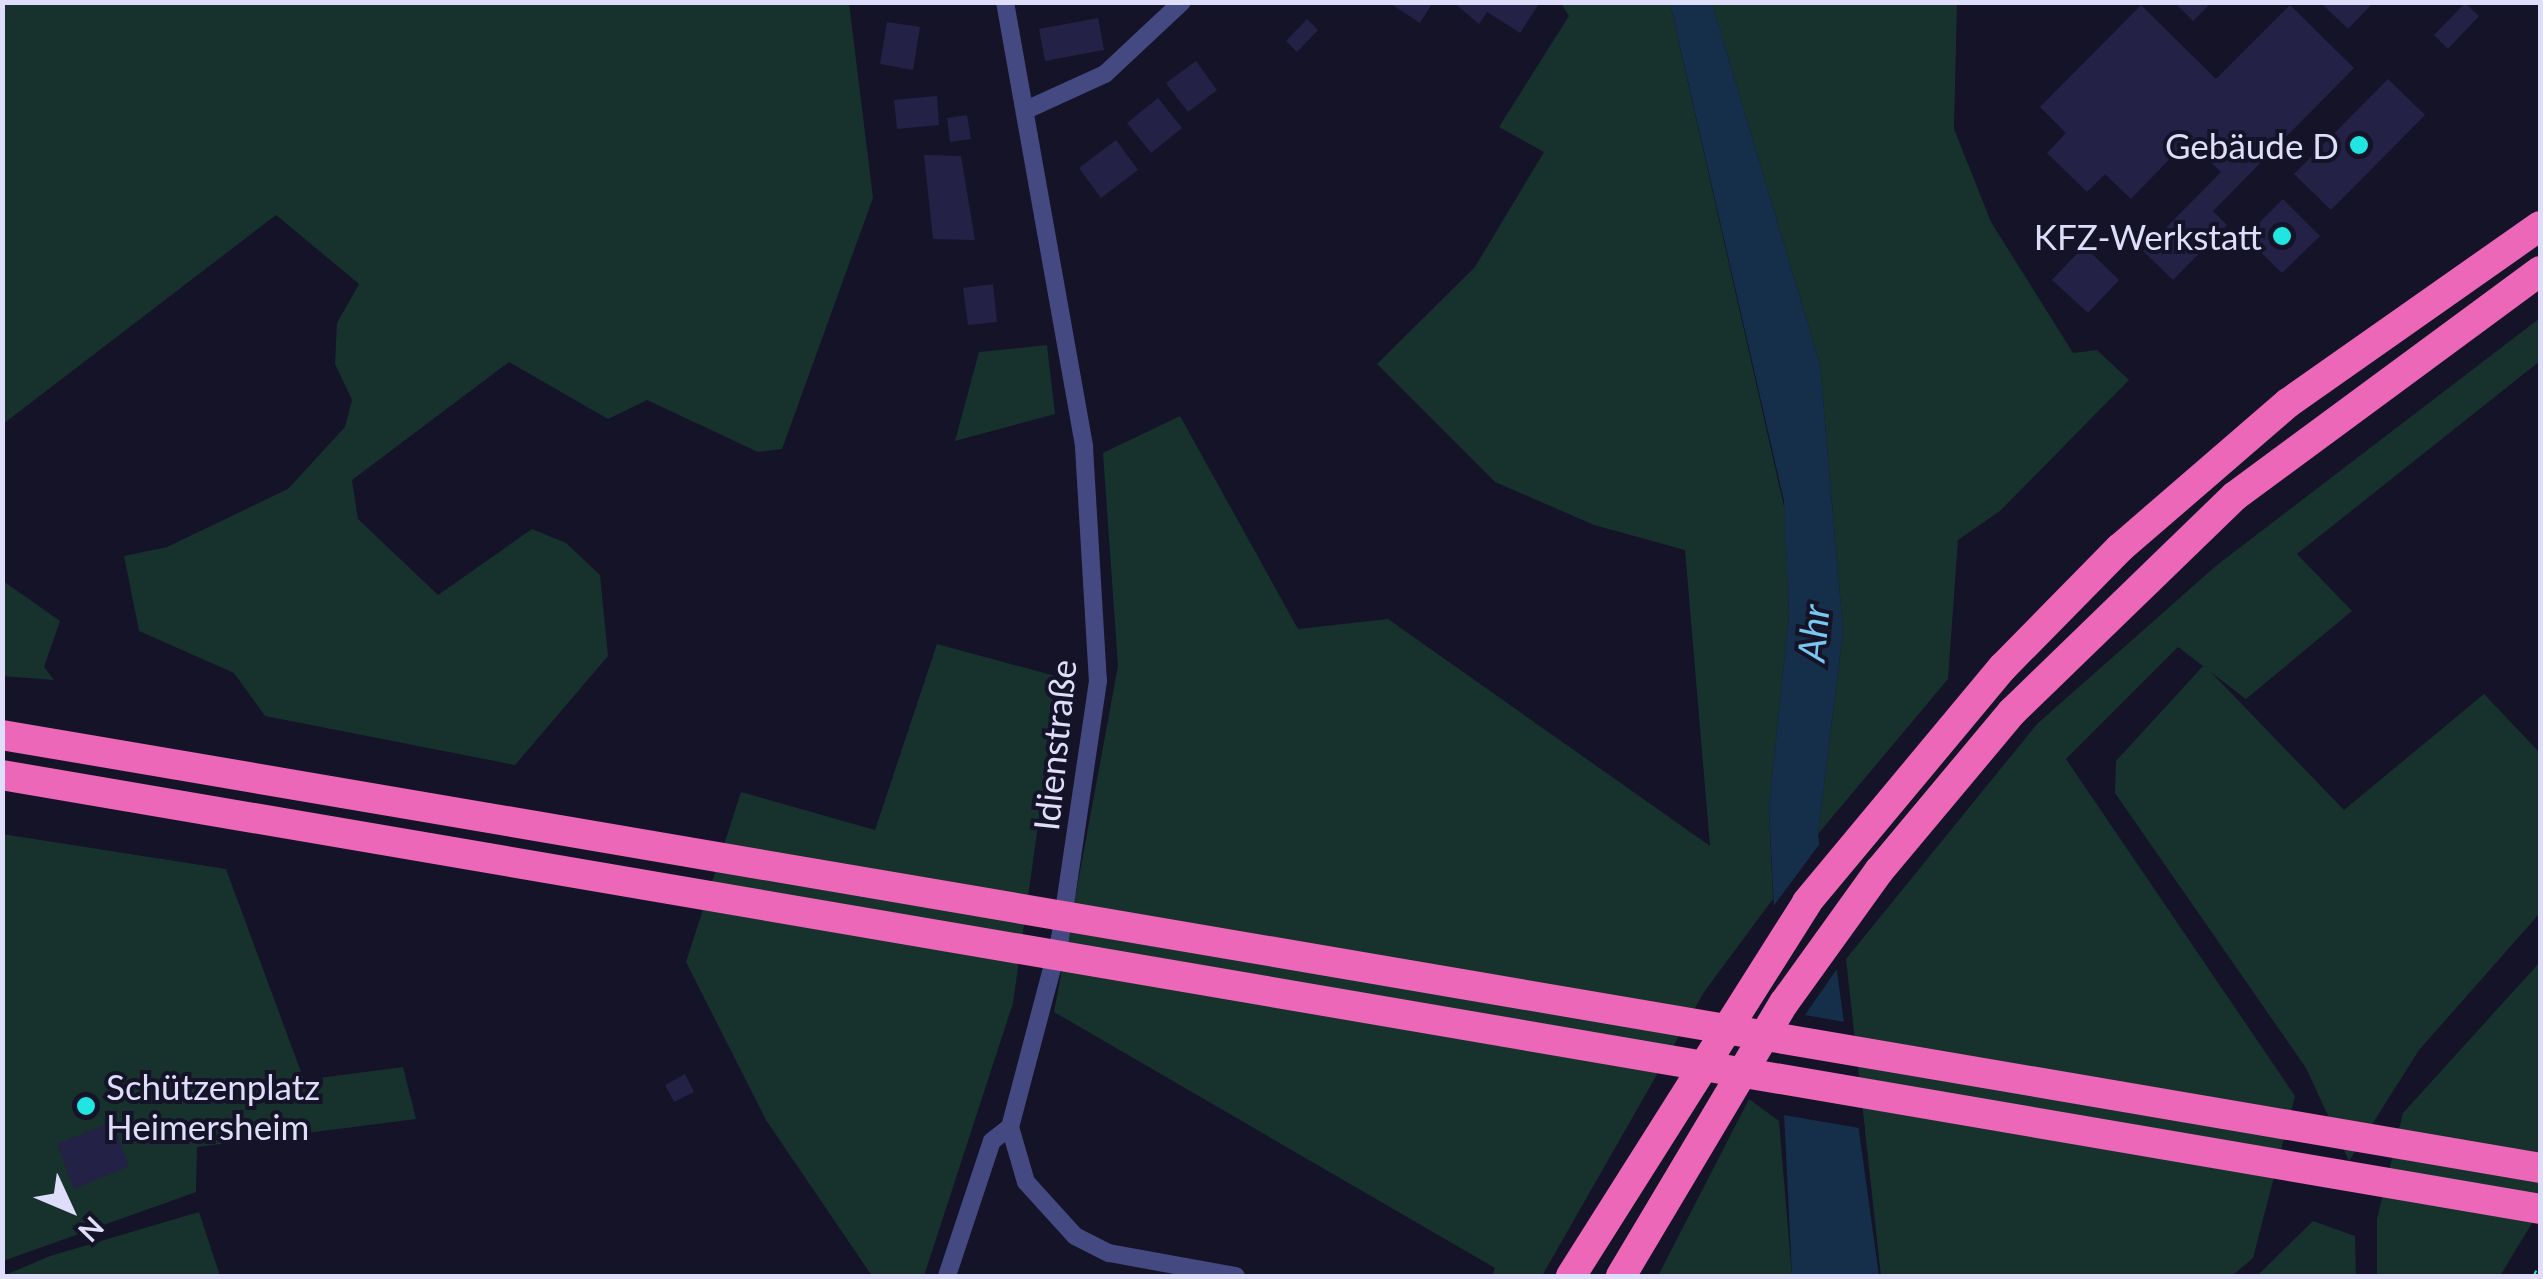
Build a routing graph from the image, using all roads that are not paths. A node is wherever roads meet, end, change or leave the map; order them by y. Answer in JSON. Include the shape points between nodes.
{"nodes":[{"id":1,"x":1005,"y":2,"type":"edge"},
{"id":2,"x":1182,"y":2,"type":"edge"},
{"id":3,"x":1026,"y":110,"type":"junction"},
{"id":4,"x":2540,"y":226,"type":"edge"},
{"id":5,"x":2540,"y":271,"type":"edge"},
{"id":6,"x":2,"y":734,"type":"edge"},
{"id":7,"x":2,"y":775,"type":"edge"},
{"id":8,"x":1010,"y":1127,"type":"junction"},
{"id":9,"x":2540,"y":1168,"type":"edge"},
{"id":10,"x":2540,"y":1209,"type":"edge"},
{"id":11,"x":948,"y":1276,"type":"edge"},
{"id":12,"x":1236,"y":1276,"type":"edge"},
{"id":13,"x":1571,"y":1276,"type":"edge"},
{"id":14,"x":1621,"y":1276,"type":"edge"}],
"edges":[{"from":1,"to":3,"type":"street","name":"Idienstraße"},
{"from":2,"to":3,"type":"street","via":[[1105,74]]},
{"from":3,"to":8,"type":"street","name":"Idienstraße","via":[[1084,447],[1098,681],[1060,938]]},
{"from":4,"to":13,"type":"highway","via":[[2288,404],[2120,548],[2003,667],[1807,902],[1650,1141]]},
{"from":5,"to":14,"type":"highway","via":[[2235,496],[2012,712],[1826,942],[1674,1178]]},
{"from":6,"to":9,"type":"highway"},
{"from":7,"to":10,"type":"highway"},
{"from":8,"to":11,"type":"street","name":"Idienstraße","via":[[992,1141]]},
{"from":8,"to":12,"type":"street","via":[[1026,1182],[1075,1236],[1109,1253]]}]}
